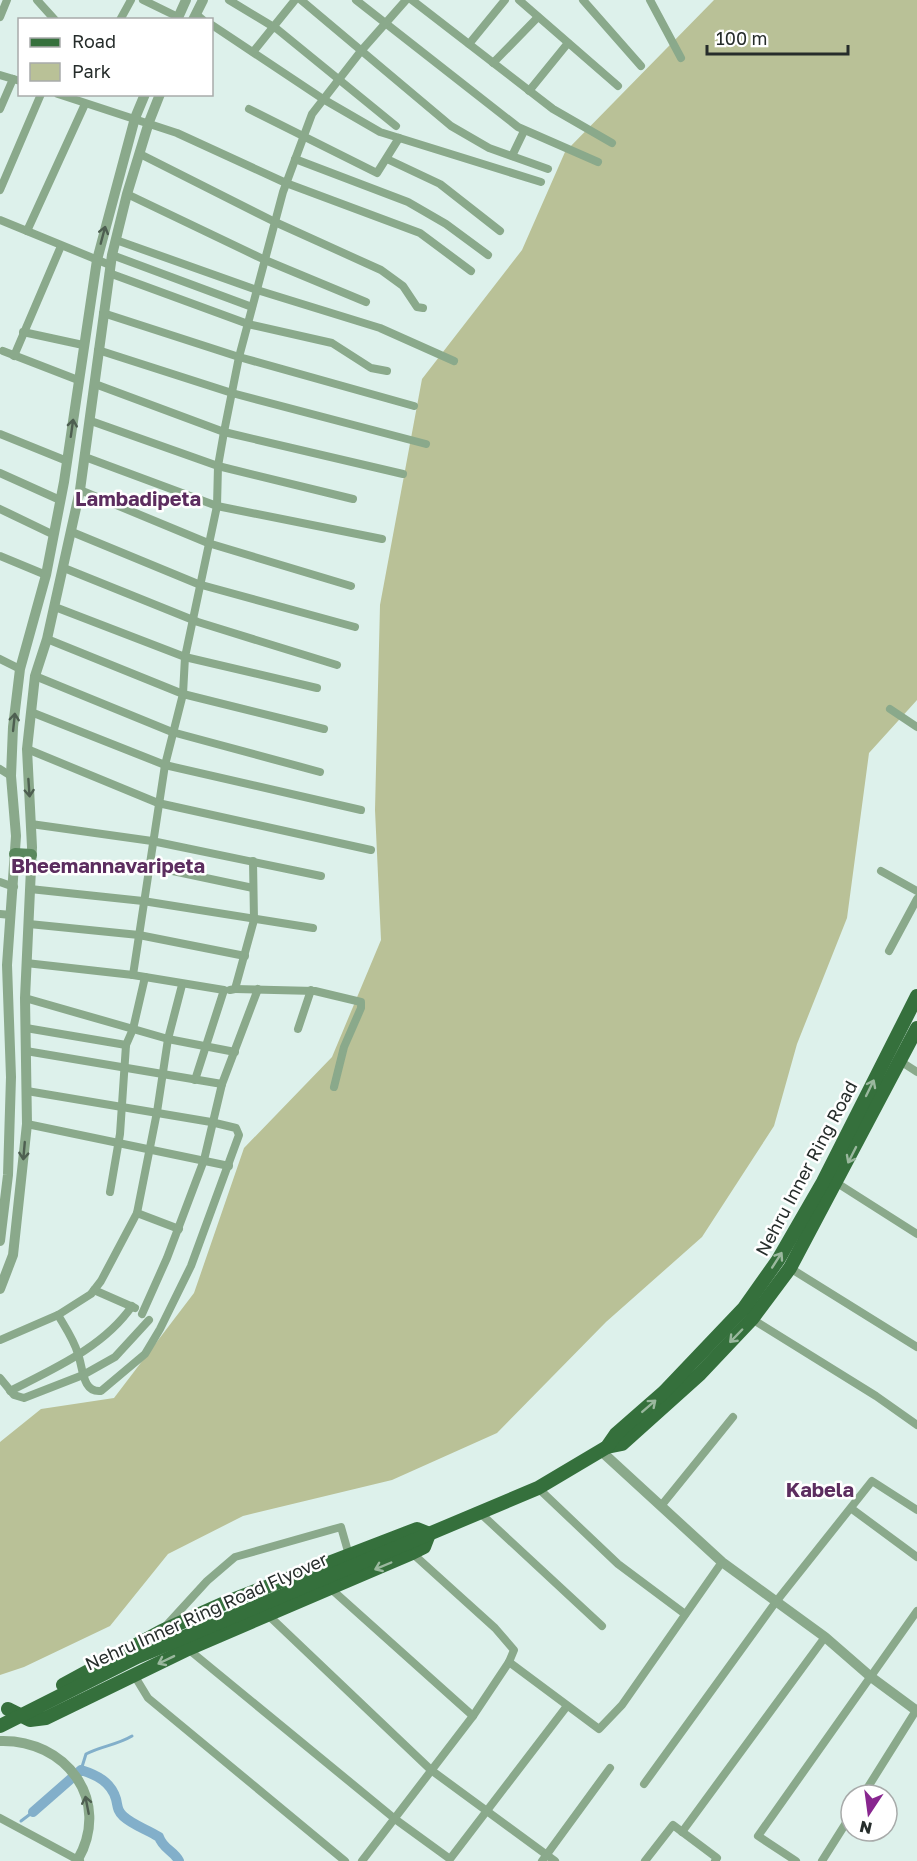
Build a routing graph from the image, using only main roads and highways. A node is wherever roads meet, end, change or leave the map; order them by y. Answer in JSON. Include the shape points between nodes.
{"nodes":[{"id":1,"x":15,"y":854,"type":"road end"},
{"id":2,"x":31,"y":855,"type":"road end"},
{"id":3,"x":917,"y":996,"type":"edge"},
{"id":4,"x":917,"y":1028,"type":"edge"},
{"id":5,"x":604,"y":1449,"type":"junction"},
{"id":6,"x":429,"y":1534,"type":"junction"},
{"id":7,"x":412,"y":1547,"type":"junction"},
{"id":8,"x":4,"y":1709,"type":"edge"},
{"id":9,"x":0,"y":1726,"type":"edge"}],
"edges":[{"from":1,"to":2,"type":"main road"},
{"from":5,"to":3,"type":"main road","name":"Nehru Inner Ring Road","one_way":true,"via":[[738,1314],[778,1260],[823,1182]]},
{"from":4,"to":5,"type":"main road","name":"Nehru Inner Ring Road","one_way":true,"via":[[790,1268],[752,1319],[647,1424],[622,1444]]},
{"from":5,"to":6,"type":"main road","name":"Nehru Inner Ring Road","via":[[538,1488]]},
{"from":6,"to":7,"type":"main road","via":[[424,1547]]},
{"from":6,"to":8,"type":"main road","via":[[417,1529],[228,1602],[162,1631],[32,1701]]},
{"from":7,"to":8,"type":"main road","one_way":true,"via":[[46,1719],[30,1720]]},
{"from":7,"to":9,"type":"main road","name":"Nehru Inner Ring Road Flyover","via":[[137,1657]]}]}
